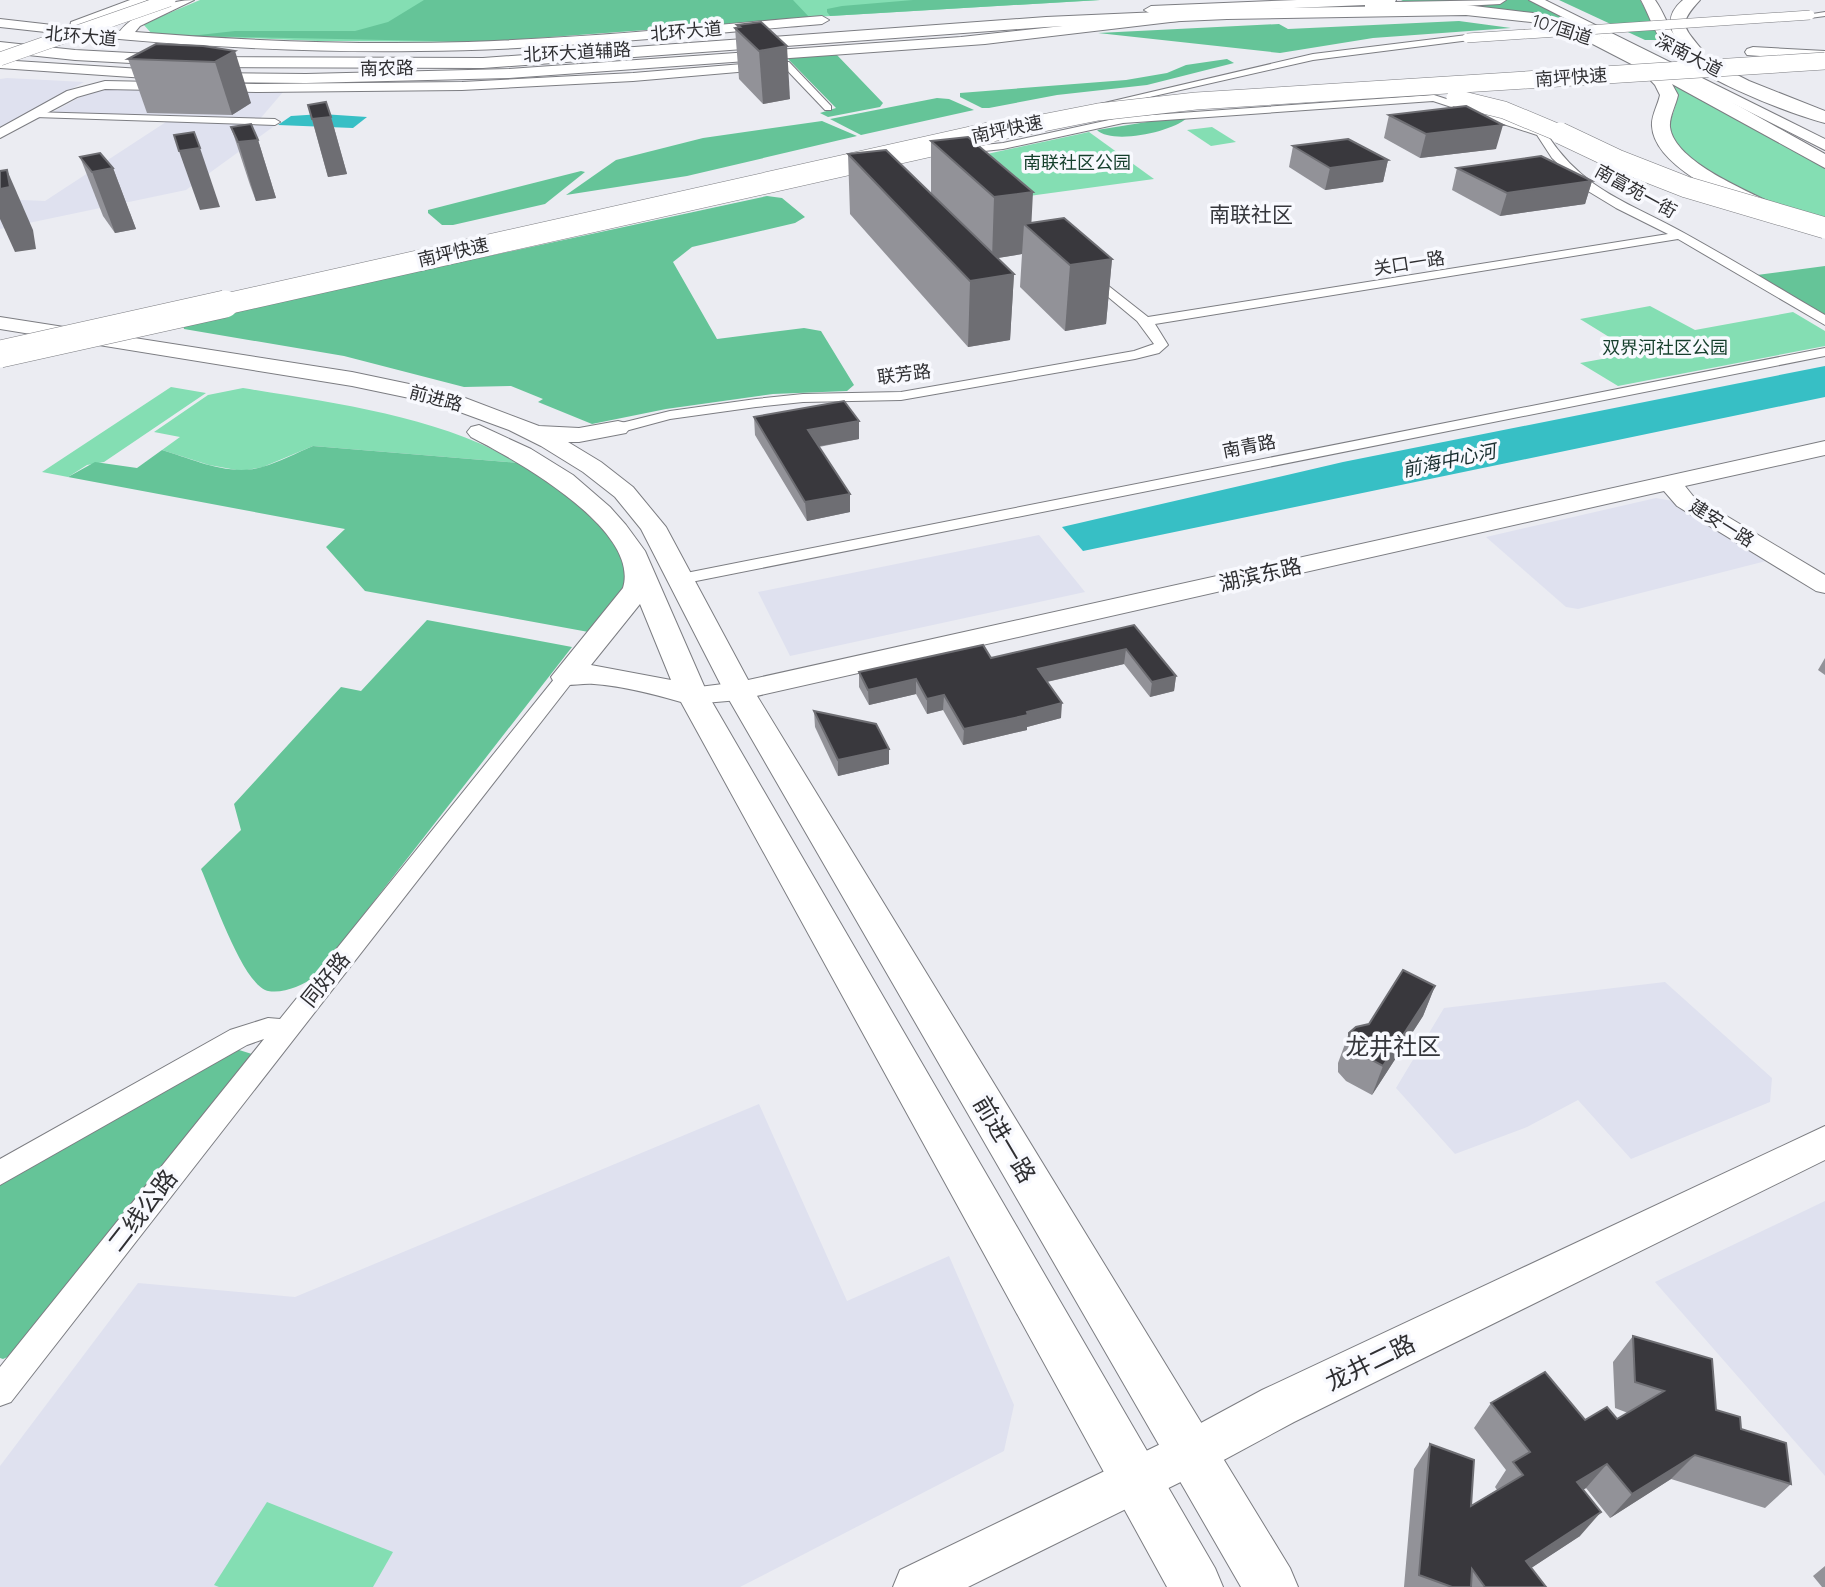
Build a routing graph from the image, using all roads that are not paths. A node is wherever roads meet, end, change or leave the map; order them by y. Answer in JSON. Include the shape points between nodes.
{"nodes":[{"id":1,"x":142,"y":0,"type":"edge"},
{"id":2,"x":158,"y":0,"type":"edge"},
{"id":3,"x":169,"y":0,"type":"edge"},
{"id":4,"x":188,"y":0,"type":"edge"},
{"id":5,"x":1153,"y":0,"type":"edge"},
{"id":6,"x":1246,"y":0,"type":"edge"},
{"id":7,"x":1390,"y":0,"type":"edge"},
{"id":8,"x":1535,"y":0,"type":"edge"},
{"id":9,"x":1553,"y":0,"type":"edge"},
{"id":10,"x":1648,"y":0,"type":"edge"},
{"id":11,"x":1693,"y":0,"type":"edge"},
{"id":12,"x":1139,"y":1,"type":"edge"},
{"id":13,"x":1499,"y":6,"type":"edge"},
{"id":14,"x":1306,"y":10,"type":"junction"},
{"id":15,"x":1072,"y":12,"type":"junction"},
{"id":16,"x":100,"y":14,"type":"junction"},
{"id":17,"x":1227,"y":14,"type":"joint"},
{"id":18,"x":1825,"y":14,"type":"edge"},
{"id":19,"x":1196,"y":16,"type":"junction"},
{"id":20,"x":148,"y":17,"type":"junction"},
{"id":21,"x":828,"y":20,"type":"dead end"},
{"id":22,"x":6,"y":24,"type":"edge"},
{"id":23,"x":137,"y":37,"type":"junction"},
{"id":24,"x":0,"y":38,"type":"edge"},
{"id":25,"x":0,"y":47,"type":"edge"},
{"id":26,"x":421,"y":47,"type":"junction"},
{"id":27,"x":1825,"y":47,"type":"edge"},
{"id":28,"x":545,"y":50,"type":"junction"},
{"id":29,"x":1753,"y":52,"type":"junction"},
{"id":30,"x":1672,"y":55,"type":"junction"},
{"id":31,"x":1825,"y":57,"type":"edge"},
{"id":32,"x":0,"y":59,"type":"edge"},
{"id":33,"x":782,"y":60,"type":"junction"},
{"id":34,"x":1643,"y":62,"type":"junction"},
{"id":35,"x":1704,"y":66,"type":"junction"},
{"id":36,"x":50,"y":69,"type":"junction"},
{"id":37,"x":1825,"y":70,"type":"edge"},
{"id":38,"x":0,"y":71,"type":"edge"},
{"id":39,"x":1756,"y":82,"type":"junction"},
{"id":40,"x":321,"y":83,"type":"junction"},
{"id":41,"x":1470,"y":84,"type":"junction"},
{"id":42,"x":1825,"y":98,"type":"edge"},
{"id":43,"x":1068,"y":99,"type":"dead end"},
{"id":44,"x":1825,"y":107,"type":"edge"},
{"id":45,"x":828,"y":108,"type":"dead end"},
{"id":46,"x":35,"y":114,"type":"junction"},
{"id":47,"x":990,"y":116,"type":"dead end"},
{"id":48,"x":1825,"y":117,"type":"edge"},
{"id":49,"x":275,"y":122,"type":"dead end"},
{"id":50,"x":1825,"y":132,"type":"edge"},
{"id":51,"x":1541,"y":133,"type":"junction"},
{"id":52,"x":0,"y":134,"type":"edge"},
{"id":53,"x":1825,"y":145,"type":"edge"},
{"id":54,"x":879,"y":150,"type":"junction"},
{"id":55,"x":1825,"y":162,"type":"edge"},
{"id":56,"x":1709,"y":178,"type":"junction"},
{"id":57,"x":738,"y":189,"type":"junction"},
{"id":58,"x":1825,"y":230,"type":"edge"},
{"id":59,"x":1679,"y":235,"type":"junction"},
{"id":60,"x":1081,"y":268,"type":"edge"},
{"id":61,"x":187,"y":311,"type":"dead end"},
{"id":62,"x":1825,"y":321,"type":"edge"},
{"id":63,"x":1144,"y":322,"type":"junction"},
{"id":64,"x":0,"y":323,"type":"edge"},
{"id":65,"x":0,"y":337,"type":"edge"},
{"id":66,"x":1825,"y":352,"type":"edge"},
{"id":67,"x":0,"y":354,"type":"edge"},
{"id":68,"x":618,"y":428,"type":"junction"},
{"id":69,"x":529,"y":431,"type":"junction"},
{"id":70,"x":1825,"y":448,"type":"edge"},
{"id":71,"x":601,"y":473,"type":"junction"},
{"id":72,"x":1670,"y":483,"type":"junction"},
{"id":73,"x":578,"y":491,"type":"junction"},
{"id":74,"x":634,"y":503,"type":"junction"},
{"id":75,"x":602,"y":513,"type":"junction"},
{"id":76,"x":1825,"y":572,"type":"edge"},
{"id":77,"x":641,"y":575,"type":"junction"},
{"id":78,"x":681,"y":579,"type":"junction"},
{"id":79,"x":1825,"y":586,"type":"edge"},
{"id":80,"x":566,"y":677,"type":"junction"},
{"id":81,"x":739,"y":691,"type":"junction"},
{"id":82,"x":694,"y":695,"type":"junction"},
{"id":83,"x":285,"y":1029,"type":"junction"},
{"id":84,"x":1825,"y":1142,"type":"edge"},
{"id":85,"x":0,"y":1173,"type":"edge"},
{"id":86,"x":0,"y":1391,"type":"edge"},
{"id":87,"x":1191,"y":1453,"type":"junction"},
{"id":88,"x":1136,"y":1479,"type":"junction"},
{"id":89,"x":917,"y":1587,"type":"edge"},
{"id":90,"x":1196,"y":1587,"type":"edge"},
{"id":91,"x":1271,"y":1587,"type":"edge"}],
"edges":[{"from":1,"to":16,"type":"main road"},
{"from":2,"to":32,"type":"main road","bridge":true},
{"from":3,"to":32,"type":"main road","bridge":true},
{"from":4,"to":20,"type":"main road"},
{"from":5,"to":12,"type":"highway"},
{"from":6,"to":15,"type":"highway"},
{"from":7,"to":14,"type":"main road","name":"北环大道"},
{"from":8,"to":53,"type":"main road","name":"深南大道"},
{"from":9,"to":30,"type":"main road","name":"深南大道"},
{"from":10,"to":35,"type":"highway","via":[[1670,41]]},
{"from":11,"to":39,"type":"highway","via":[[1677,16],[1677,28],[1685,40],[1704,58]]},
{"from":13,"to":14,"type":"highway","name":"107国道"},
{"from":13,"to":34,"type":"highway","name":"107国道","via":[[1562,26]]},
{"from":14,"to":15,"type":"main road","name":"北环大道"},
{"from":14,"to":17,"type":"highway","name":"107国道"},
{"from":15,"to":28,"type":"highway","name":"北环大道"},
{"from":16,"to":20,"type":"main road","via":[[77,27],[108,28]]},
{"from":16,"to":22,"type":"main road","via":[[51,24]]},
{"from":17,"to":19,"type":"highway","name":"北环大道"},
{"from":18,"to":54,"type":"street","bridge":true,"via":[[1378,47],[1312,57]]},
{"from":19,"to":25,"type":"highway","name":"北环大道","via":[[958,27],[693,50],[458,63],[205,62]]},
{"from":19,"to":33,"type":"main road","name":"北环大道辅路"},
{"from":20,"to":23,"type":"main road","via":[[127,31]]},
{"from":21,"to":26,"type":"main road","name":"北环大道辅路"},
{"from":22,"to":23,"type":"main road","name":"北环大道辅路"},
{"from":23,"to":26,"type":"main road","name":"北环大道辅路"},
{"from":24,"to":28,"type":"highway","name":"北环大道","via":[[241,54]]},
{"from":26,"to":28,"type":"highway"},
{"from":27,"to":29,"type":"highway"},
{"from":29,"to":31,"type":"highway"},
{"from":29,"to":43,"type":"highway","via":[[1191,86]]},
{"from":30,"to":35,"type":"highway"},
{"from":30,"to":50,"type":"main road","name":"深南大道"},
{"from":31,"to":41,"type":"highway","name":"南坪快速","bridge":true},
{"from":31,"to":54,"type":"highway","name":"南坪快速","via":[[1138,98],[1048,110]]},
{"from":32,"to":36,"type":"main road","name":"北环大道辅路"},
{"from":33,"to":40,"type":"main road","name":"北环大道辅路"},
{"from":33,"to":45,"type":"street"},
{"from":34,"to":55,"type":"highway","name":"107国道"},
{"from":34,"to":56,"type":"highway","via":[[1669,95],[1661,124],[1666,141]]},
{"from":35,"to":48,"type":"highway"},
{"from":36,"to":38,"type":"main road"},
{"from":36,"to":40,"type":"main road","name":"北环大道辅路"},
{"from":37,"to":41,"type":"highway","bridge":true},
{"from":39,"to":42,"type":"highway"},
{"from":39,"to":44,"type":"highway"},
{"from":40,"to":46,"type":"main road","via":[[105,85],[72,94]]},
{"from":41,"to":57,"type":"highway","name":"南坪快速","bridge":true,"via":[[1098,112]]},
{"from":46,"to":49,"type":"street"},
{"from":46,"to":52,"type":"main road"},
{"from":47,"to":54,"type":"highway"},
{"from":51,"to":54,"type":"street","via":[[1434,98],[1123,120],[981,149]]},
{"from":51,"to":56,"type":"street","via":[[1553,132],[1666,187]]},
{"from":51,"to":59,"type":"street","name":"南富苑一街","via":[[1556,156],[1587,186]]},
{"from":54,"to":61,"type":"street"},
{"from":54,"to":65,"type":"highway","name":"南坪快速"},
{"from":56,"to":58,"type":"highway","via":[[1745,198]]},
{"from":57,"to":58,"type":"highway","bridge":true,"via":[[1160,112],[1433,96],[1502,107],[1669,181]]},
{"from":57,"to":67,"type":"highway","name":"南坪快速","bridge":true},
{"from":59,"to":62,"type":"street","name":"南富苑一街"},
{"from":59,"to":63,"type":"street","name":"关口一路"},
{"from":60,"to":63,"type":"street"},
{"from":63,"to":68,"type":"street","name":"联芳路","via":[[1161,345],[1135,355],[901,396],[756,402]]},
{"from":64,"to":69,"type":"main road","name":"前进路","via":[[383,384],[444,398]]},
{"from":65,"to":73,"type":"main road","name":"前进路","via":[[406,406],[507,445]]},
{"from":66,"to":78,"type":"street","name":"南青路"},
{"from":68,"to":69,"type":"main road","via":[[579,435]]},
{"from":68,"to":71,"type":"main road","via":[[593,446],[589,461]]},
{"from":69,"to":71,"type":"main road","name":"前进路"},
{"from":70,"to":72,"type":"main road","name":"湖滨东路"},
{"from":71,"to":73,"type":"main road","via":[[611,485],[601,493]]},
{"from":71,"to":74,"type":"main road","name":"前进路"},
{"from":72,"to":76,"type":"main road","name":"建安一路"},
{"from":72,"to":79,"type":"main road","name":"建安一路","via":[[1685,501]]},
{"from":72,"to":81,"type":"main road","name":"湖滨东路"},
{"from":73,"to":75,"type":"main road","name":"前进路"},
{"from":74,"to":75,"type":"main road","via":[[614,501],[605,505]]},
{"from":74,"to":78,"type":"main road","name":"前进路","via":[[653,527]]},
{"from":75,"to":77,"type":"main road","name":"前进路","via":[[618,529]]},
{"from":77,"to":80,"type":"main road","via":[[637,589]]},
{"from":77,"to":82,"type":"main road","name":"前进路"},
{"from":78,"to":81,"type":"main road","name":"前进路"},
{"from":80,"to":82,"type":"main road","via":[[580,673]]},
{"from":80,"to":83,"type":"street","name":"同好路"},
{"from":81,"to":82,"type":"main road","name":"湖滨东路"},
{"from":81,"to":87,"type":"main road","name":"前进一路"},
{"from":82,"to":88,"type":"main road"},
{"from":83,"to":85,"type":"street","via":[[268,1028],[239,1037]]},
{"from":83,"to":86,"type":"street","name":"二线公路"},
{"from":84,"to":87,"type":"main road","name":"龙井二路","via":[[1278,1406]]},
{"from":87,"to":88,"type":"main road","name":"龙井二路"},
{"from":87,"to":91,"type":"main road","name":"前进一路"},
{"from":88,"to":89,"type":"main road","name":"龙井二路"},
{"from":88,"to":90,"type":"main road"}]}
